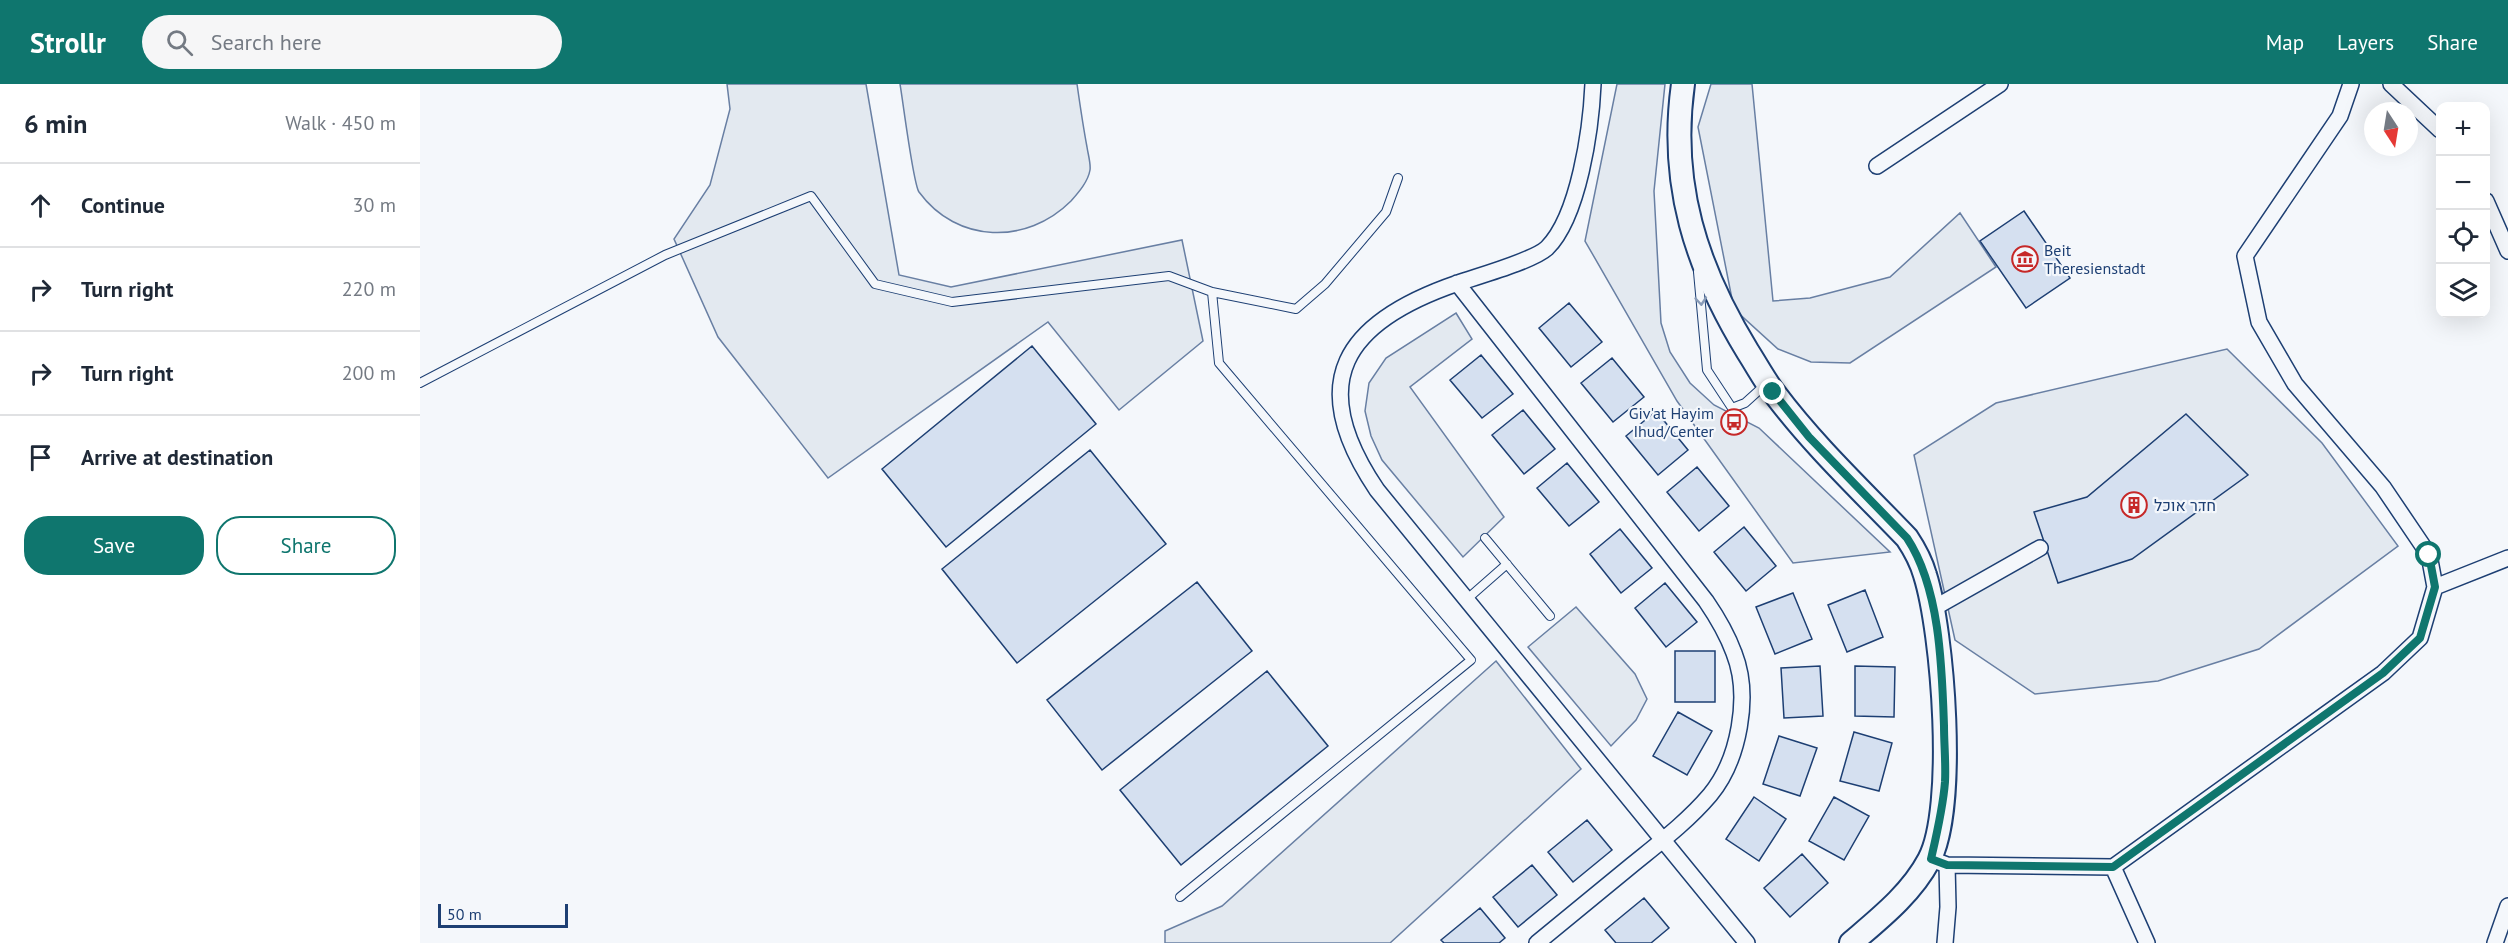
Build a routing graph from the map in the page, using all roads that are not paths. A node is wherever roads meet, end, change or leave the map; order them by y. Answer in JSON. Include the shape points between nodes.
{"nodes":[{"id":1,"x":1593,"y":84,"type":"edge"},
{"id":2,"x":1683,"y":84,"type":"edge"},
{"id":3,"x":2000,"y":84,"type":"edge"},
{"id":4,"x":2351,"y":84,"type":"edge"},
{"id":5,"x":2391,"y":84,"type":"edge"},
{"id":6,"x":2436,"y":126,"type":"edge"},
{"id":7,"x":1877,"y":166,"type":"dead end"},
{"id":8,"x":1398,"y":178,"type":"dead end"},
{"id":9,"x":2490,"y":210,"type":"edge"},
{"id":10,"x":1696,"y":243,"type":"junction"},
{"id":11,"x":2508,"y":251,"type":"edge"},
{"id":12,"x":1457,"y":283,"type":"junction"},
{"id":13,"x":1212,"y":292,"type":"junction"},
{"id":14,"x":420,"y":383,"type":"edge"},
{"id":15,"x":1767,"y":383,"type":"junction"},
{"id":16,"x":1485,"y":538,"type":"dead end"},
{"id":17,"x":2040,"y":548,"type":"dead end"},
{"id":18,"x":2508,"y":558,"type":"edge"},
{"id":19,"x":1507,"y":564,"type":"junction"},
{"id":20,"x":2435,"y":587,"type":"junction"},
{"id":21,"x":1466,"y":600,"type":"junction"},
{"id":22,"x":1934,"y":608,"type":"junction"},
{"id":23,"x":1550,"y":616,"type":"dead end"},
{"id":24,"x":1662,"y":840,"type":"junction"},
{"id":25,"x":1939,"y":862,"type":"junction"},
{"id":26,"x":2113,"y":867,"type":"junction"},
{"id":27,"x":1180,"y":897,"type":"dead end"},
{"id":28,"x":2508,"y":906,"type":"edge"},
{"id":29,"x":1537,"y":943,"type":"edge"},
{"id":30,"x":1747,"y":943,"type":"edge"},
{"id":31,"x":1851,"y":943,"type":"edge"},
{"id":32,"x":1945,"y":943,"type":"edge"},
{"id":33,"x":2147,"y":943,"type":"edge"},
{"id":34,"x":2495,"y":943,"type":"edge"}],
"edges":[{"from":1,"to":12,"type":"street","via":[[1582,166],[1561,231],[1545,250]]},
{"from":2,"to":10,"type":"street","via":[[1678,149]]},
{"from":3,"to":7,"type":"street"},
{"from":4,"to":20,"type":"street","via":[[2340,116],[2245,256],[2259,322],[2295,384],[2383,487],[2429,555]]},
{"from":5,"to":6,"type":"street"},
{"from":8,"to":13,"type":"lane","via":[[1386,212],[1325,284],[1296,309]]},
{"from":9,"to":11,"type":"street"},
{"from":10,"to":15,"type":"street","via":[[1717,298]]},
{"from":10,"to":15,"type":"lane","one_way":true,"via":[[1707,370],[1732,408]]},
{"from":12,"to":21,"type":"street","via":[[1395,310],[1360,338],[1342,376],[1340,398],[1343,422],[1361,466]]},
{"from":12,"to":24,"type":"street","via":[[1684,572],[1720,623],[1735,654],[1742,680],[1741,713],[1725,771],[1711,794]]},
{"from":13,"to":14,"type":"lane","via":[[1169,276],[952,302],[875,284],[811,196],[665,255]]},
{"from":13,"to":27,"type":"lane","via":[[1219,363],[1471,660]]},
{"from":15,"to":22,"type":"street","via":[[1809,437],[1907,538],[1918,555]]},
{"from":16,"to":19,"type":"lane"},
{"from":17,"to":22,"type":"street"},
{"from":18,"to":20,"type":"street"},
{"from":19,"to":21,"type":"lane"},
{"from":19,"to":23,"type":"lane"},
{"from":20,"to":26,"type":"street","via":[[2420,638],[2383,673]]},
{"from":21,"to":24,"type":"street"},
{"from":22,"to":25,"type":"street","via":[[1945,780]]},
{"from":24,"to":29,"type":"street"},
{"from":24,"to":30,"type":"street"},
{"from":25,"to":26,"type":"street"},
{"from":25,"to":31,"type":"street"},
{"from":25,"to":32,"type":"street","via":[[1948,907]]},
{"from":26,"to":33,"type":"street"},
{"from":28,"to":34,"type":"street"}]}
